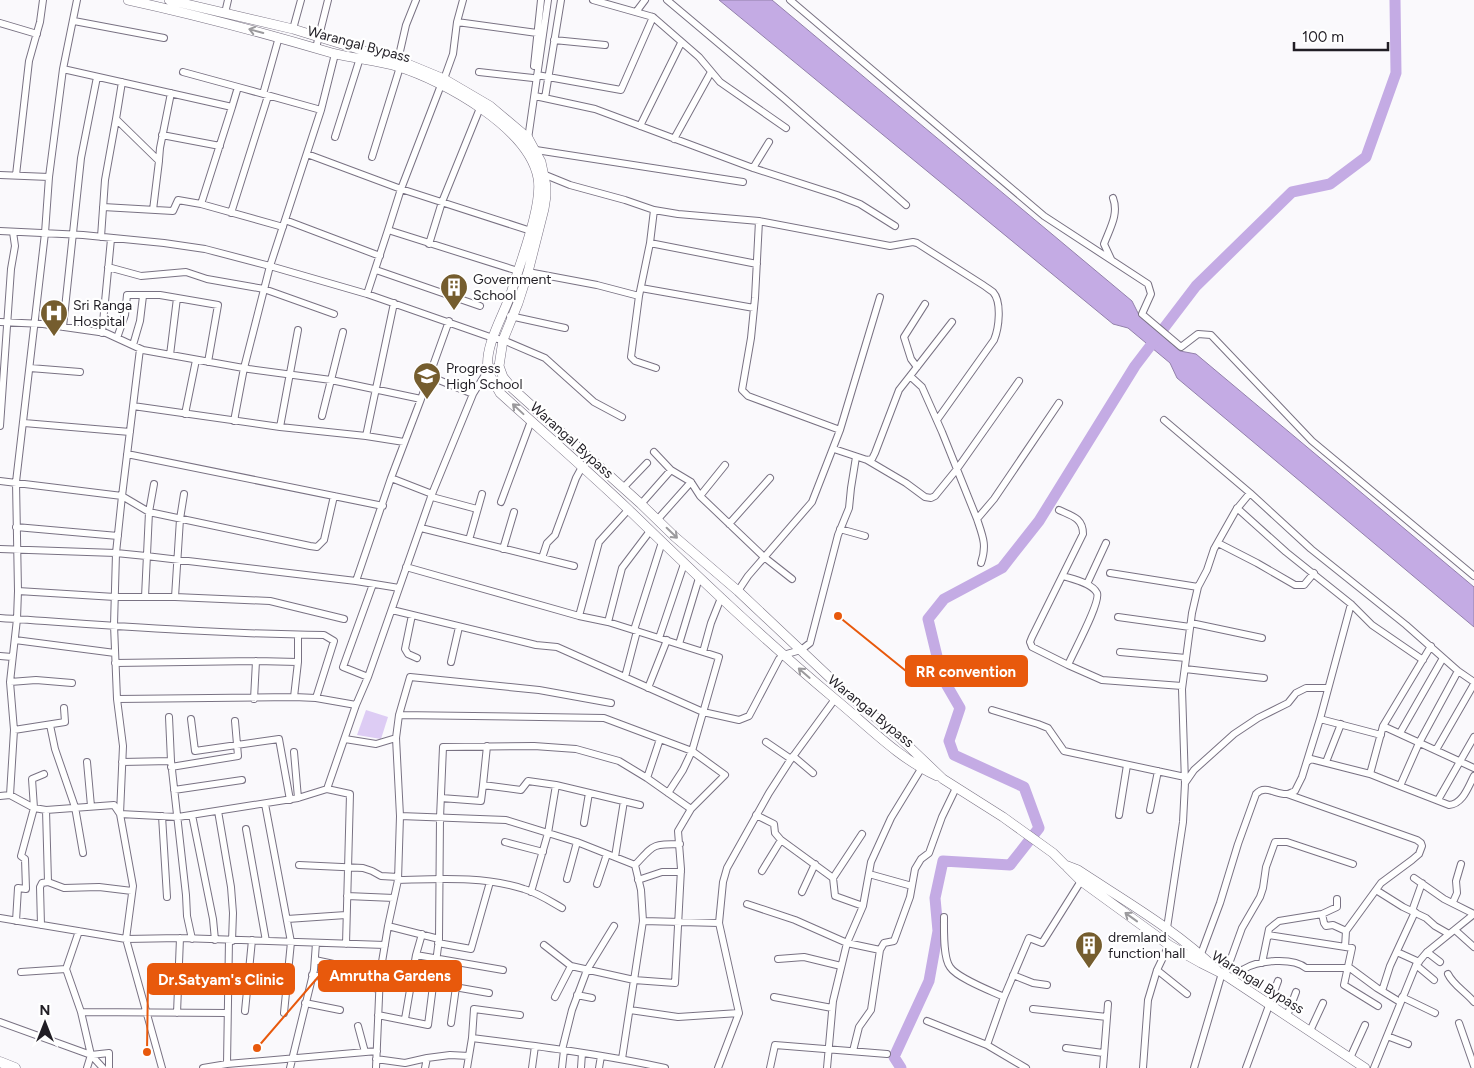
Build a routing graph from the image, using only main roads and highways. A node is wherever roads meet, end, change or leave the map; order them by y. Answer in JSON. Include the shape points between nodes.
{"nodes":[{"id":1,"x":128,"y":0,"type":"edge"},
{"id":2,"x":169,"y":0,"type":"edge"},
{"id":3,"x":399,"y":63,"type":"junction"},
{"id":4,"x":443,"y":82,"type":"junction"},
{"id":5,"x":516,"y":132,"type":"junction"},
{"id":6,"x":508,"y":316,"type":"junction"},
{"id":7,"x":943,"y":779,"type":"junction"},
{"id":8,"x":1065,"y":865,"type":"junction"},
{"id":9,"x":1224,"y":974,"type":"junction"},
{"id":10,"x":0,"y":1062,"type":"edge"},
{"id":11,"x":15,"y":1068,"type":"edge"},
{"id":12,"x":1365,"y":1068,"type":"edge"}],
"edges":[{"from":3,"to":1,"type":"main road","name":"Warangal Bypass","one_way":true,"via":[[335,54]]},
{"from":2,"to":3,"type":"main road","via":[[292,29]]},
{"from":3,"to":4,"type":"main road","name":"Warangal Bypass"},
{"from":4,"to":5,"type":"main road","name":"Warangal Bypass"},
{"from":4,"to":5,"type":"main road","via":[[490,106]]},
{"from":5,"to":6,"type":"main road","name":"Warangal Bypass","via":[[532,159],[539,179],[531,231]]},
{"from":5,"to":6,"type":"main road","via":[[528,138],[536,150],[546,186],[544,209],[528,272]]},
{"from":6,"to":7,"type":"main road","one_way":true,"via":[[499,366],[503,378],[512,388]]},
{"from":7,"to":6,"type":"main road","name":"Warangal Bypass","one_way":true,"via":[[921,769],[835,698],[779,659],[722,598],[500,393],[488,370],[493,338]]},
{"from":7,"to":8,"type":"main road","name":"Warangal Bypass","via":[[1003,817]]},
{"from":8,"to":9,"type":"main road","via":[[1078,870],[1167,928]]},
{"from":9,"to":8,"type":"main road","name":"Warangal Bypass","one_way":true,"via":[[1170,945],[1081,881]]},
{"from":9,"to":12,"type":"main road","name":"Warangal Bypass"},
{"from":10,"to":11,"type":"highway"}]}
